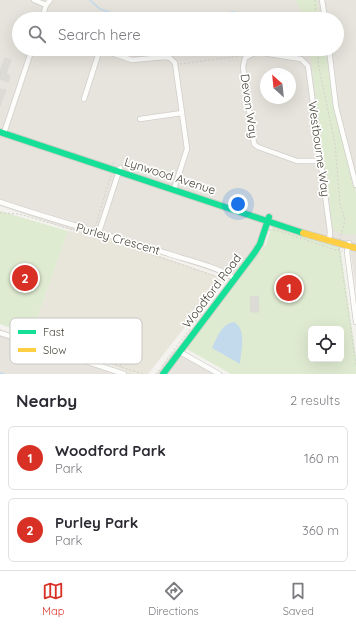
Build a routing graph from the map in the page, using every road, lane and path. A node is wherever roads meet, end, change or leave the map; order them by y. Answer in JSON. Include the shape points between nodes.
{"nodes":[{"id":1,"x":34,"y":0,"type":"edge"},
{"id":2,"x":50,"y":0,"type":"edge"},
{"id":3,"x":315,"y":0,"type":"edge"},
{"id":4,"x":322,"y":0,"type":"edge"},
{"id":5,"x":46,"y":5,"type":"junction"},
{"id":6,"x":44,"y":12,"type":"edge"},
{"id":7,"x":316,"y":12,"type":"edge"},
{"id":8,"x":324,"y":12,"type":"edge"},
{"id":9,"x":29,"y":56,"type":"edge"},
{"id":10,"x":98,"y":56,"type":"edge"},
{"id":11,"x":120,"y":56,"type":"edge"},
{"id":12,"x":282,"y":56,"type":"edge"},
{"id":13,"x":319,"y":56,"type":"edge"},
{"id":14,"x":330,"y":56,"type":"edge"},
{"id":15,"x":246,"y":57,"type":"joint"},
{"id":16,"x":302,"y":59,"type":"joint"},
{"id":17,"x":175,"y":65,"type":"junction"},
{"id":18,"x":318,"y":67,"type":"junction"},
{"id":19,"x":308,"y":68,"type":"junction"},
{"id":20,"x":84,"y":99,"type":"dead end"},
{"id":21,"x":182,"y":113,"type":"junction"},
{"id":22,"x":140,"y":119,"type":"dead end"},
{"id":23,"x":2,"y":131,"type":"edge"},
{"id":24,"x":321,"y":161,"type":"junction"},
{"id":25,"x":113,"y":165,"type":"junction"},
{"id":26,"x":120,"y":170,"type":"junction"},
{"id":27,"x":356,"y":185,"type":"edge"},
{"id":28,"x":175,"y":188,"type":"junction"},
{"id":29,"x":0,"y":202,"type":"edge"},
{"id":30,"x":0,"y":213,"type":"edge"},
{"id":31,"x":269,"y":219,"type":"junction"},
{"id":32,"x":265,"y":230,"type":"junction"},
{"id":33,"x":96,"y":232,"type":"junction"},
{"id":34,"x":85,"y":234,"type":"dead end"},
{"id":35,"x":329,"y":239,"type":"junction"},
{"id":36,"x":340,"y":242,"type":"junction"},
{"id":37,"x":348,"y":244,"type":"junction"},
{"id":38,"x":356,"y":244,"type":"edge"},
{"id":39,"x":124,"y":245,"type":"dead end"},
{"id":40,"x":356,"y":248,"type":"edge"},
{"id":41,"x":340,"y":251,"type":"junction"},
{"id":42,"x":232,"y":278,"type":"junction"},
{"id":43,"x":204,"y":311,"type":"dead end"},
{"id":44,"x":356,"y":321,"type":"edge"},
{"id":45,"x":0,"y":333,"type":"edge"},
{"id":46,"x":10,"y":336,"type":"edge"},
{"id":47,"x":180,"y":352,"type":"junction"},
{"id":48,"x":94,"y":364,"type":"edge"},
{"id":49,"x":112,"y":364,"type":"edge"},
{"id":50,"x":121,"y":364,"type":"edge"},
{"id":51,"x":356,"y":365,"type":"edge"},
{"id":52,"x":121,"y":367,"type":"junction"},
{"id":53,"x":124,"y":374,"type":"edge"},
{"id":54,"x":143,"y":374,"type":"edge"},
{"id":55,"x":156,"y":374,"type":"edge"},
{"id":56,"x":163,"y":374,"type":"edge"},
{"id":57,"x":219,"y":374,"type":"edge"}],
"edges":[{"from":1,"to":5,"type":"street"},
{"from":2,"to":5,"type":"street"},
{"from":3,"to":7,"type":"path"},
{"from":4,"to":8,"type":"street"},
{"from":5,"to":6,"type":"street"},
{"from":9,"to":23,"type":"street"},
{"from":10,"to":20,"type":"street"},
{"from":11,"to":17,"type":"street","via":[[132,60],[165,57],[173,60]]},
{"from":12,"to":16,"type":"street","name":"Devon Way"},
{"from":13,"to":18,"type":"path"},
{"from":14,"to":27,"type":"street","via":[[336,107]]},
{"from":15,"to":17,"type":"path"},
{"from":15,"to":24,"type":"street","name":"Devon Way","via":[[243,67],[254,144],[296,161]]},
{"from":16,"to":19,"type":"street","name":"Westbourne Way"},
{"from":17,"to":21,"type":"street"},
{"from":18,"to":19,"type":"path"},
{"from":18,"to":36,"type":"path","via":[[335,144],[340,204],[345,220]]},
{"from":19,"to":24,"type":"street","name":"Westbourne Way"},
{"from":21,"to":22,"type":"street"},
{"from":21,"to":28,"type":"street","via":[[187,149]]},
{"from":23,"to":25,"type":"street","name":"Lynwood Avenue"},
{"from":24,"to":35,"type":"street","name":"Westbourne Way"},
{"from":25,"to":26,"type":"street","name":"Lynwood Avenue"},
{"from":25,"to":33,"type":"path"},
{"from":26,"to":28,"type":"street","name":"Lynwood Avenue"},
{"from":26,"to":33,"type":"street"},
{"from":28,"to":31,"type":"street","name":"Lynwood Avenue"},
{"from":29,"to":33,"type":"street","name":"Purley Crescent"},
{"from":30,"to":34,"type":"path","via":[[19,214]]},
{"from":31,"to":32,"type":"street","name":"Woodford Road"},
{"from":31,"to":35,"type":"street","name":"Lynwood Avenue"},
{"from":32,"to":41,"type":"path","via":[[276,230]]},
{"from":32,"to":42,"type":"street","name":"Woodford Road","via":[[258,248]]},
{"from":33,"to":42,"type":"street","name":"Purley Crescent","via":[[210,268]]},
{"from":35,"to":36,"type":"street","name":"Lynwood Avenue"},
{"from":36,"to":37,"type":"street","name":"Lynwood Avenue"},
{"from":36,"to":41,"type":"path"},
{"from":37,"to":38,"type":"street","name":"Lynwood Avenue"},
{"from":37,"to":40,"type":"street","name":"Lynwood Avenue"},
{"from":37,"to":44,"type":"street"},
{"from":39,"to":42,"type":"path","via":[[227,280]]},
{"from":41,"to":51,"type":"path"},
{"from":42,"to":47,"type":"street","name":"Woodford Road"},
{"from":43,"to":55,"type":"path"},
{"from":45,"to":46,"type":"street"},
{"from":47,"to":56,"type":"street","name":"Woodford Road"},
{"from":47,"to":57,"type":"street"},
{"from":48,"to":53,"type":"street"},
{"from":49,"to":52,"type":"path"},
{"from":50,"to":52,"type":"path"},
{"from":52,"to":54,"type":"path"}]}
